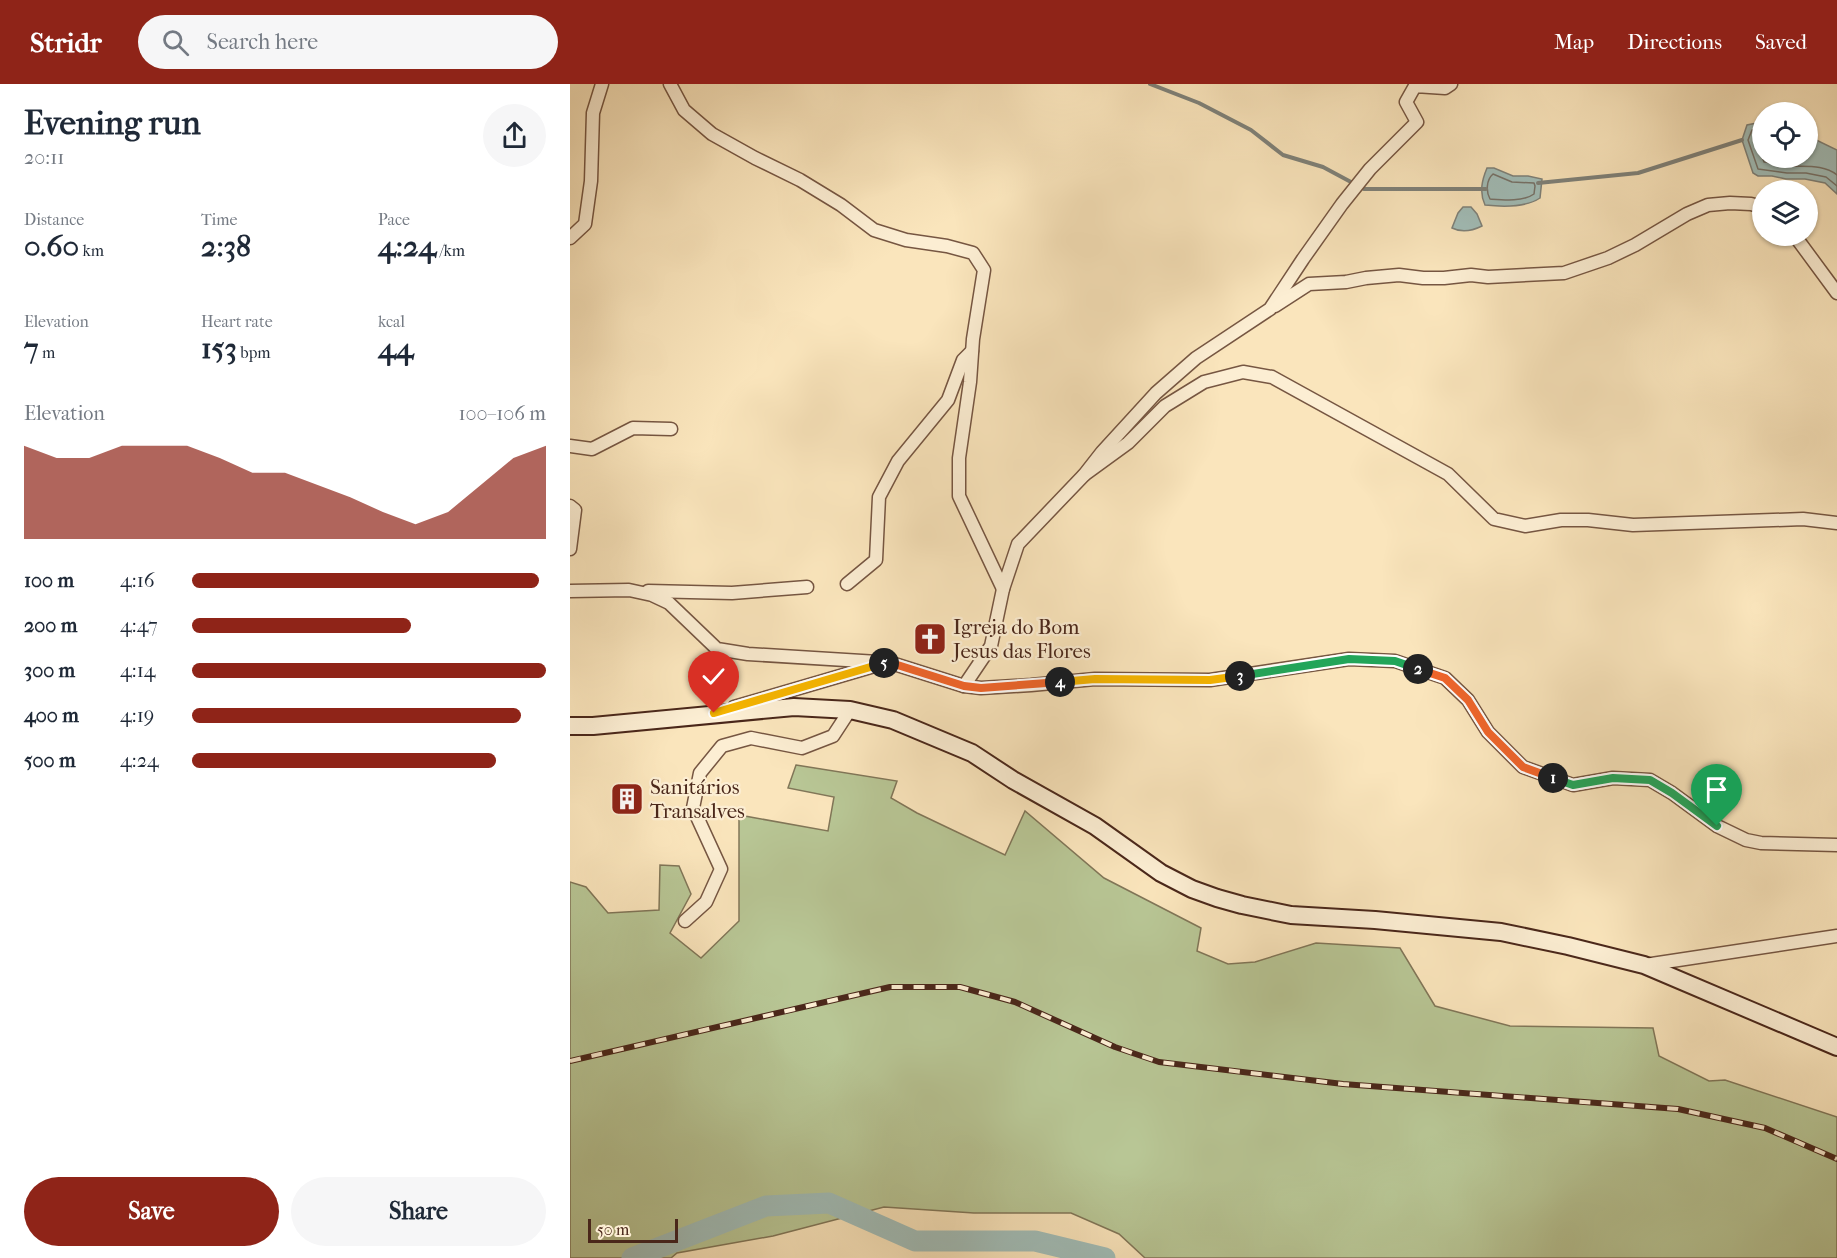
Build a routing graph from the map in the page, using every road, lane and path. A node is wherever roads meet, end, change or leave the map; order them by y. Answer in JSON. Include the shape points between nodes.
{"nodes":[{"id":1,"x":602,"y":84,"type":"edge"},
{"id":2,"x":670,"y":84,"type":"edge"},
{"id":3,"x":1450,"y":84,"type":"edge"},
{"id":4,"x":1752,"y":204,"type":"edge"},
{"id":5,"x":570,"y":238,"type":"edge"},
{"id":6,"x":1802,"y":246,"type":"edge"},
{"id":7,"x":1837,"y":293,"type":"edge"},
{"id":8,"x":1270,"y":309,"type":"junction"},
{"id":9,"x":972,"y":351,"type":"junction"},
{"id":10,"x":671,"y":429,"type":"dead end"},
{"id":11,"x":570,"y":446,"type":"edge"},
{"id":12,"x":1084,"y":475,"type":"junction"},
{"id":13,"x":570,"y":506,"type":"edge"},
{"id":14,"x":1837,"y":523,"type":"edge"},
{"id":15,"x":570,"y":549,"type":"edge"},
{"id":16,"x":847,"y":584,"type":"dead end"},
{"id":17,"x":807,"y":588,"type":"dead end"},
{"id":18,"x":1003,"y":589,"type":"junction"},
{"id":19,"x":629,"y":590,"type":"junction"},
{"id":20,"x":570,"y":591,"type":"edge"},
{"id":21,"x":888,"y":662,"type":"junction"},
{"id":22,"x":964,"y":686,"type":"junction"},
{"id":23,"x":850,"y":710,"type":"junction"},
{"id":24,"x":714,"y":713,"type":"junction"},
{"id":25,"x":570,"y":726,"type":"edge"},
{"id":26,"x":1837,"y":845,"type":"edge"},
{"id":27,"x":686,"y":921,"type":"dead end"},
{"id":28,"x":1837,"y":936,"type":"edge"},
{"id":29,"x":1644,"y":965,"type":"junction"},
{"id":30,"x":1837,"y":1047,"type":"edge"}],
"edges":[{"from":1,"to":5,"type":"street","via":[[593,113],[585,224]]},
{"from":2,"to":9,"type":"street","via":[[684,110],[712,134],[800,180],[874,230],[973,253],[984,270]]},
{"from":3,"to":8,"type":"street","via":[[1445,88],[1415,86],[1406,102],[1417,122],[1342,204]]},
{"from":4,"to":8,"type":"street","via":[[1708,205],[1608,258],[1564,273],[1444,278],[1399,275],[1309,284]]},
{"from":6,"to":7,"type":"street"},
{"from":8,"to":12,"type":"street","via":[[1196,358],[1156,393]]},
{"from":9,"to":16,"type":"street","via":[[963,360],[948,400],[898,461],[879,496],[876,560]]},
{"from":9,"to":18,"type":"street","via":[[959,458],[959,495]]},
{"from":10,"to":11,"type":"street","via":[[633,428],[592,449]]},
{"from":12,"to":14,"type":"street","via":[[1128,443],[1165,406],[1204,382],[1244,372],[1272,377],[1448,474],[1494,519],[1526,526],[1561,520],[1633,525],[1803,519]]},
{"from":12,"to":18,"type":"street","via":[[1018,544]]},
{"from":13,"to":15,"type":"street","via":[[575,510]]},
{"from":17,"to":19,"type":"street","via":[[732,593]]},
{"from":18,"to":22,"type":"street","via":[[991,646]]},
{"from":19,"to":20,"type":"street"},
{"from":19,"to":21,"type":"street","via":[[669,603],[717,648],[748,654]]},
{"from":21,"to":22,"type":"street"},
{"from":21,"to":24,"type":"street"},
{"from":22,"to":26,"type":"street","via":[[1021,686],[1095,679],[1210,680],[1349,659],[1395,661],[1445,678],[1468,700],[1488,732],[1523,767],[1573,785],[1613,778],[1650,780],[1717,826],[1746,840]]},
{"from":23,"to":24,"type":"main road","via":[[794,707]]},
{"from":23,"to":27,"type":"street","via":[[833,736],[801,748],[751,738],[722,746],[700,773],[693,808],[721,869],[706,902]]},
{"from":23,"to":29,"type":"main road","via":[[894,720],[972,753],[1095,826],[1161,873],[1217,898],[1291,915],[1501,932]]},
{"from":24,"to":25,"type":"main road"},
{"from":28,"to":29,"type":"street"},
{"from":29,"to":30,"type":"main road"}]}
